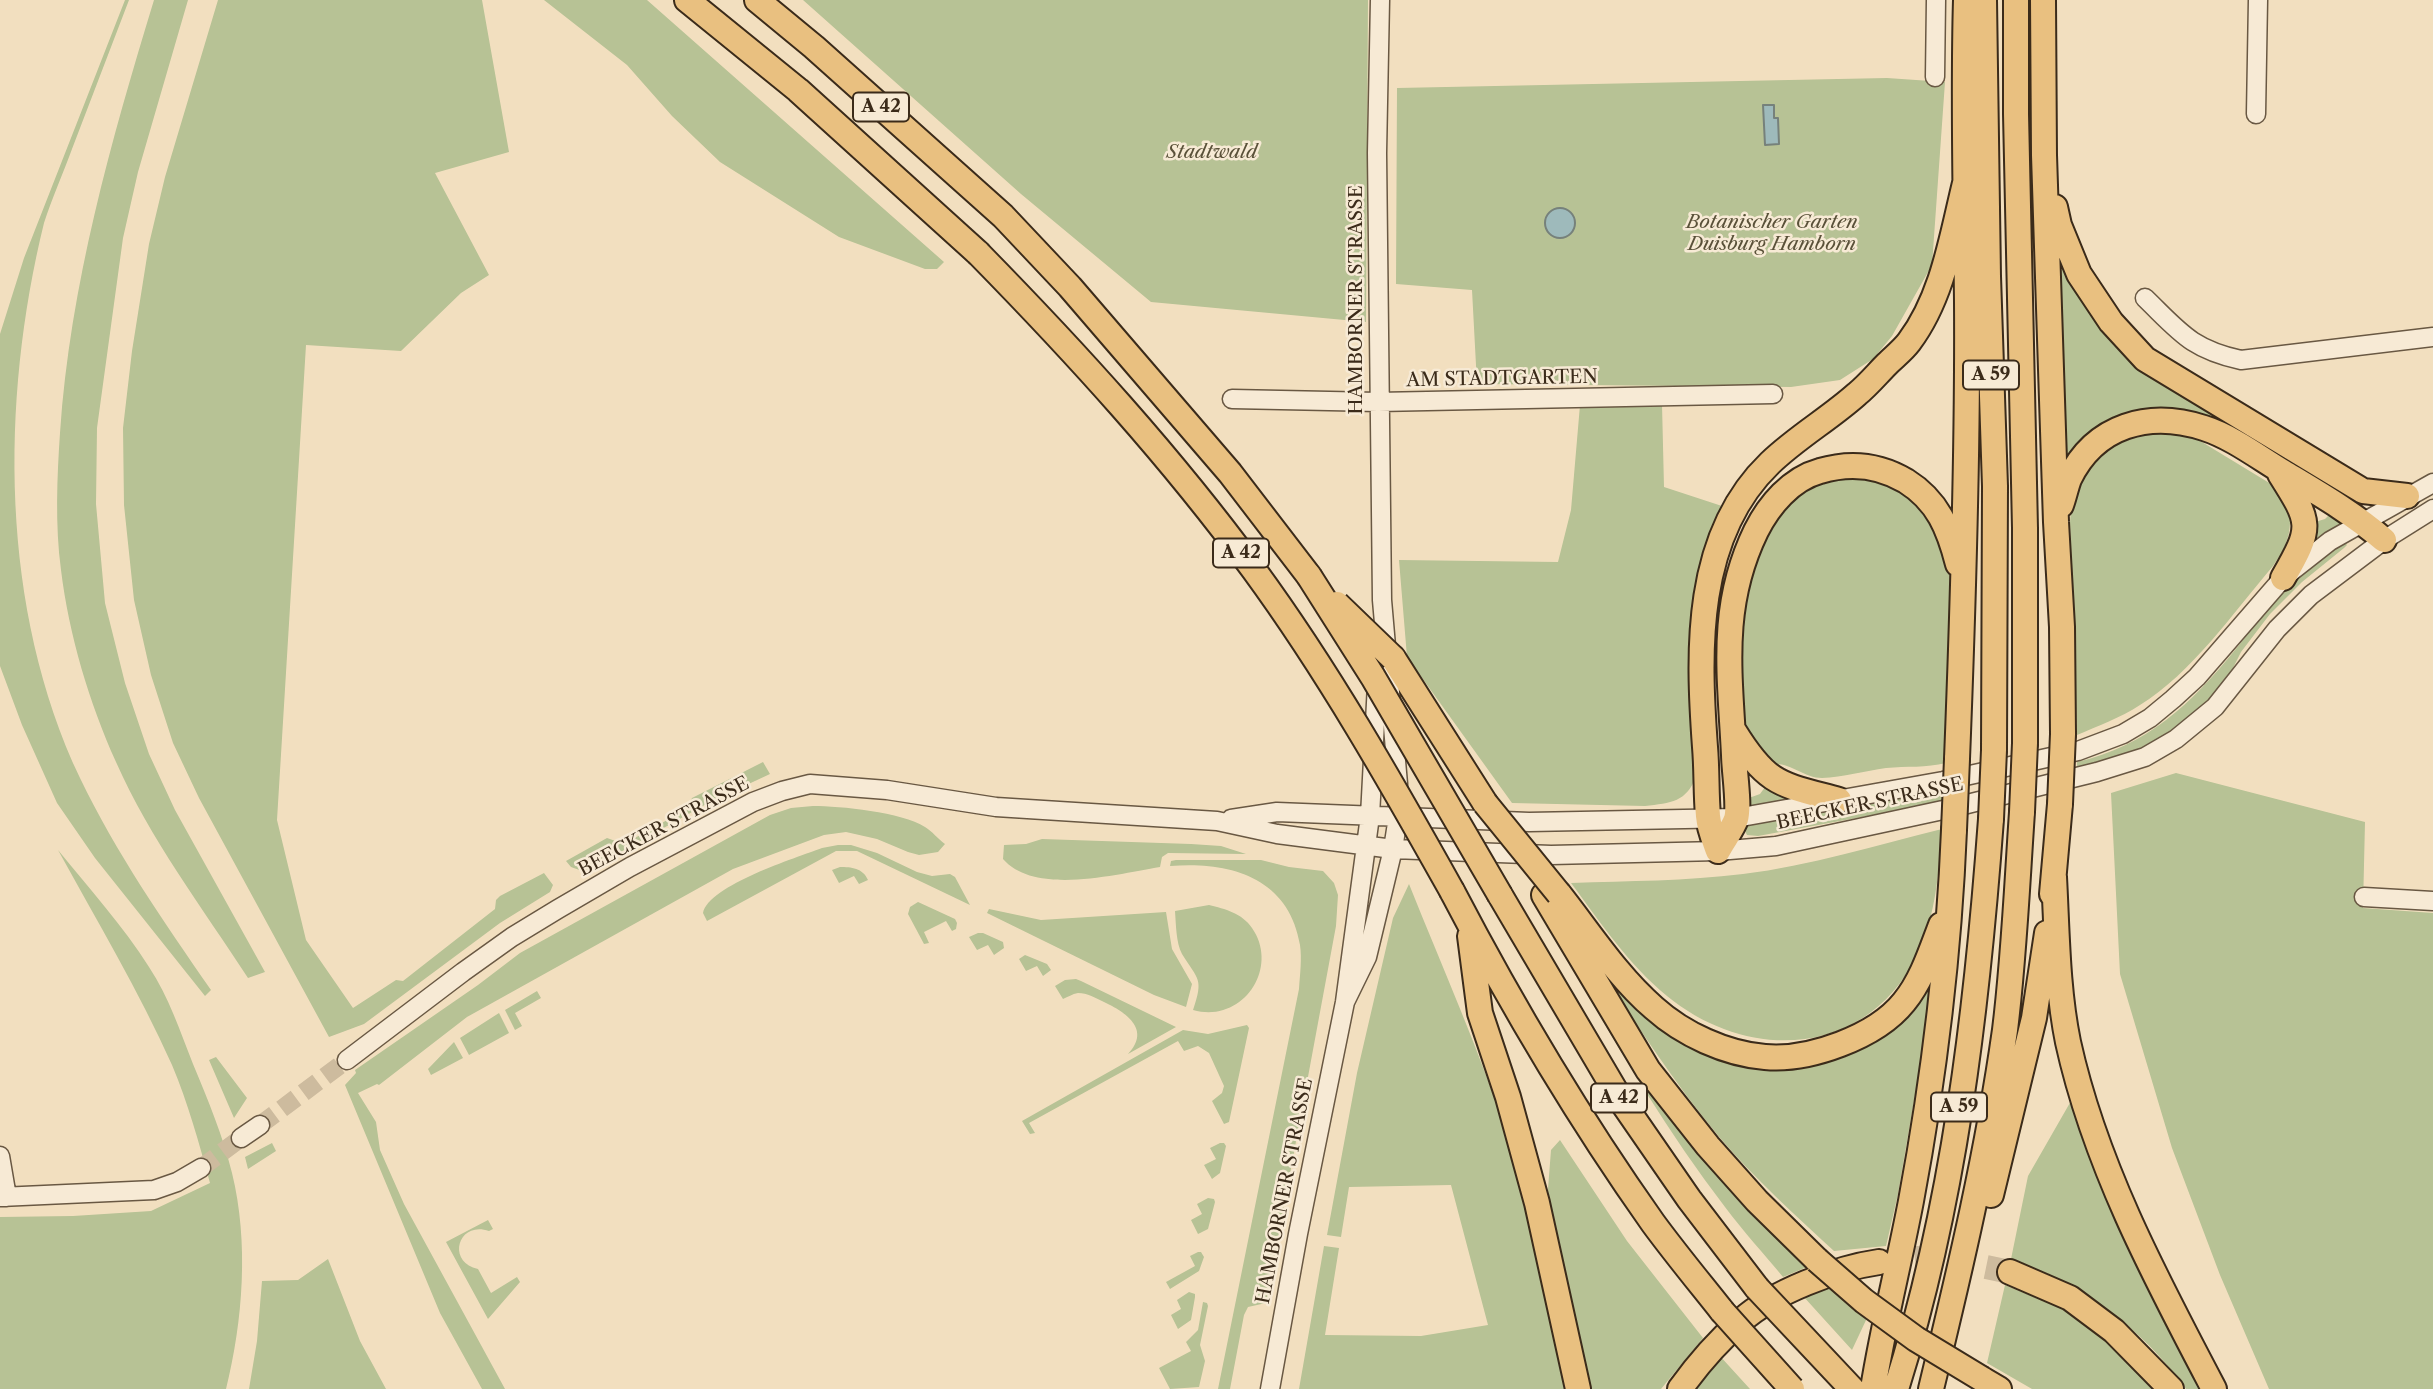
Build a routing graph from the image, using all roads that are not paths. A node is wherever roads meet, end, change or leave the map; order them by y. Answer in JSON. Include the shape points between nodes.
{"nodes":[{"id":1,"x":687,"y":0,"type":"edge"},
{"id":2,"x":757,"y":0,"type":"edge"},
{"id":3,"x":1380,"y":0,"type":"edge"},
{"id":4,"x":1936,"y":0,"type":"edge"},
{"id":5,"x":1966,"y":0,"type":"edge"},
{"id":6,"x":1984,"y":0,"type":"edge"},
{"id":7,"x":2016,"y":0,"type":"edge"},
{"id":8,"x":2043,"y":0,"type":"edge"},
{"id":9,"x":2258,"y":0,"type":"edge"},
{"id":10,"x":1935,"y":77,"type":"dead end"},
{"id":11,"x":2256,"y":114,"type":"dead end"},
{"id":12,"x":2044,"y":155,"type":"junction"},
{"id":13,"x":1965,"y":183,"type":"junction"},
{"id":14,"x":2146,"y":298,"type":"dead end"},
{"id":15,"x":2433,"y":337,"type":"edge"},
{"id":16,"x":1773,"y":394,"type":"dead end"},
{"id":17,"x":1232,"y":399,"type":"dead end"},
{"id":18,"x":1378,"y":402,"type":"junction"},
{"id":19,"x":2275,"y":467,"type":"junction"},
{"id":20,"x":2433,"y":483,"type":"edge"},
{"id":21,"x":2363,"y":491,"type":"junction"},
{"id":22,"x":2407,"y":496,"type":"junction"},
{"id":23,"x":2433,"y":509,"type":"edge"},
{"id":24,"x":2369,"y":519,"type":"junction"},
{"id":25,"x":2056,"y":522,"type":"junction"},
{"id":26,"x":2384,"y":540,"type":"junction"},
{"id":27,"x":1308,"y":576,"type":"junction"},
{"id":28,"x":2283,"y":578,"type":"junction"},
{"id":29,"x":1964,"y":589,"type":"junction"},
{"id":30,"x":1382,"y":600,"type":"junction"},
{"id":31,"x":1732,"y":729,"type":"junction"},
{"id":32,"x":1839,"y":800,"type":"junction"},
{"id":33,"x":1370,"y":816,"type":"junction"},
{"id":34,"x":1398,"y":817,"type":"junction"},
{"id":35,"x":1708,"y":818,"type":"junction"},
{"id":36,"x":1736,"y":818,"type":"junction"},
{"id":37,"x":1217,"y":821,"type":"junction"},
{"id":38,"x":1366,"y":846,"type":"junction"},
{"id":39,"x":1393,"y":849,"type":"junction"},
{"id":40,"x":1718,"y":851,"type":"junction"},
{"id":41,"x":2054,"y":877,"type":"junction"},
{"id":42,"x":1550,"y":893,"type":"junction"},
{"id":43,"x":2364,"y":897,"type":"dead end"},
{"id":44,"x":2433,"y":901,"type":"edge"},
{"id":45,"x":1951,"y":902,"type":"junction"},
{"id":46,"x":1468,"y":921,"type":"junction"},
{"id":47,"x":1345,"y":1002,"type":"junction"},
{"id":48,"x":347,"y":1060,"type":"tunnel mouth"},
{"id":49,"x":260,"y":1125,"type":"tunnel mouth"},
{"id":50,"x":241,"y":1138,"type":"tunnel mouth"},
{"id":51,"x":0,"y":1156,"type":"edge"},
{"id":52,"x":201,"y":1168,"type":"tunnel mouth"},
{"id":53,"x":3,"y":1197,"type":"edge"},
{"id":54,"x":1879,"y":1262,"type":"tunnel mouth"},
{"id":55,"x":2010,"y":1272,"type":"tunnel mouth"},
{"id":56,"x":1891,"y":1296,"type":"junction"},
{"id":57,"x":1950,"y":1310,"type":"junction"},
{"id":58,"x":1990,"y":1384,"type":"edge"},
{"id":59,"x":1270,"y":1389,"type":"edge"},
{"id":60,"x":1578,"y":1389,"type":"edge"},
{"id":61,"x":1680,"y":1389,"type":"edge"},
{"id":62,"x":1791,"y":1389,"type":"edge"},
{"id":63,"x":1850,"y":1389,"type":"edge"},
{"id":64,"x":1873,"y":1389,"type":"edge"},
{"id":65,"x":1896,"y":1389,"type":"edge"},
{"id":66,"x":1931,"y":1389,"type":"edge"},
{"id":67,"x":2171,"y":1389,"type":"edge"},
{"id":68,"x":2214,"y":1389,"type":"edge"}],
"edges":[{"from":1,"to":46,"type":"highway","number":"A 42","bridge":true,"via":[[798,90],[978,253],[1104,386],[1255,571],[1334,688]]},
{"from":2,"to":27,"type":"highway","number":"A 42","via":[[1003,216],[1230,473]]},
{"from":3,"to":18,"type":"street","name":"HAMBORNER STRASSE"},
{"from":4,"to":10,"type":"street"},
{"from":5,"to":13,"type":"highway"},
{"from":6,"to":65,"type":"highway","number":"A 59","bridge":true,"via":[[1995,486],[1991,819],[1973,1016],[1951,1155]]},
{"from":7,"to":57,"type":"highway","number":"A 59","bridge":true,"via":[[2025,528],[2022,812],[2005,1027],[1989,1130]]},
{"from":8,"to":12,"type":"highway"},
{"from":9,"to":11,"type":"street"},
{"from":12,"to":21,"type":"highway","via":[[2059,225],[2079,274],[2111,322],[2145,359]]},
{"from":12,"to":25,"type":"highway"},
{"from":13,"to":29,"type":"highway"},
{"from":13,"to":35,"type":"highway","via":[[1944,268],[1909,342],[1857,395],[1769,465],[1749,488],[1718,548],[1702,634]]},
{"from":14,"to":15,"type":"street","via":[[2191,343],[2241,360]]},
{"from":16,"to":18,"type":"street","name":"AM STADTGARTEN"},
{"from":17,"to":18,"type":"street","name":"AM STADTGARTEN"},
{"from":18,"to":30,"type":"street","name":"HAMBORNER STRASSE"},
{"from":19,"to":24,"type":"highway"},
{"from":19,"to":25,"type":"highway","via":[[2206,428],[2148,420],[2113,430],[2089,450],[2069,480]]},
{"from":19,"to":28,"type":"highway","via":[[2305,521],[2299,550]]},
{"from":20,"to":22,"type":"street","name":"BEECKER STRASSE"},
{"from":21,"to":22,"type":"highway"},
{"from":21,"to":24,"type":"highway"},
{"from":22,"to":24,"type":"street","name":"BEECKER STRASSE"},
{"from":23,"to":26,"type":"street","name":"BEECKER STRASSE"},
{"from":24,"to":26,"type":"highway"},
{"from":24,"to":28,"type":"street","name":"BEECKER STRASSE","via":[[2330,541]]},
{"from":25,"to":41,"type":"highway","bridge":true,"via":[[2063,734]]},
{"from":26,"to":40,"type":"street","name":"BEECKER STRASSE","via":[[2294,612],[2215,706],[2176,739],[2145,757],[1943,810],[1776,846]]},
{"from":27,"to":42,"type":"highway","bridge":true,"via":[[1393,658],[1485,803]]},
{"from":27,"to":63,"type":"highway","number":"A 42","bridge":true,"via":[[1373,677],[1622,1102],[1757,1288]]},
{"from":28,"to":32,"type":"street","name":"BEECKER STRASSE","via":[[2197,677],[2123,734],[2078,751]]},
{"from":29,"to":31,"type":"highway","via":[[1942,515],[1918,489],[1894,474],[1868,466],[1835,467],[1810,474],[1787,489],[1763,518],[1743,559],[1728,630]]},
{"from":29,"to":45,"type":"highway","bridge":true},
{"from":30,"to":33,"type":"street","name":"HAMBORNER STRASSE"},
{"from":30,"to":34,"type":"street","name":"HAMBORNER STRASSE"},
{"from":31,"to":32,"type":"highway","via":[[1752,760],[1770,777]]},
{"from":31,"to":36,"type":"highway"},
{"from":32,"to":36,"type":"street","name":"BEECKER STRASSE"},
{"from":33,"to":34,"type":"street","name":"BEECKER STRASSE"},
{"from":33,"to":37,"type":"street","name":"BEECKER STRASSE","via":[[1278,812]]},
{"from":33,"to":38,"type":"street","name":"HAMBORNER STRASSE"},
{"from":34,"to":35,"type":"street","name":"BEECKER STRASSE","via":[[1529,822]]},
{"from":34,"to":39,"type":"street","name":"HAMBORNER STRASSE"},
{"from":35,"to":36,"type":"street","name":"BEECKER STRASSE"},
{"from":35,"to":40,"type":"highway"},
{"from":36,"to":40,"type":"highway"},
{"from":37,"to":38,"type":"street","name":"BEECKER STRASSE"},
{"from":37,"to":48,"type":"street","name":"BEECKER STRASSE","via":[[996,807],[810,784],[782,791],[697,831],[535,923]]},
{"from":38,"to":39,"type":"street","name":"BEECKER STRASSE"},
{"from":38,"to":47,"type":"street","name":"HAMBORNER STRASSE"},
{"from":39,"to":40,"type":"street","name":"BEECKER STRASSE","via":[[1551,855]]},
{"from":39,"to":47,"type":"street","name":"HAMBORNER STRASSE","via":[[1367,957]]},
{"from":41,"to":57,"type":"highway","via":[[2034,1018],[2010,1122],[1968,1283]]},
{"from":41,"to":68,"type":"highway","via":[[2060,987],[2082,1096],[2120,1200]]},
{"from":42,"to":45,"type":"highway","via":[[1655,1009],[1724,1049],[1766,1058],[1812,1053],[1847,1042],[1879,1024],[1903,1003],[1920,976]]},
{"from":42,"to":58,"type":"highway","bridge":true,"via":[[1648,1070],[1757,1201],[1864,1301]]},
{"from":43,"to":44,"type":"street"},
{"from":45,"to":56,"type":"highway","via":[[1925,1115]]},
{"from":46,"to":60,"type":"highway","via":[[1480,1013],[1537,1203]]},
{"from":46,"to":62,"type":"highway","number":"A 42","bridge":true,"via":[[1533,1039],[1655,1225]]},
{"from":47,"to":59,"type":"street","name":"HAMBORNER STRASSE"},
{"from":49,"to":50,"type":"street"},
{"from":51,"to":53,"type":"street"},
{"from":52,"to":53,"type":"street","via":[[155,1190]]},
{"from":54,"to":61,"type":"highway","via":[[1856,1265],[1794,1288],[1742,1319]]},
{"from":55,"to":67,"type":"highway","via":[[2070,1298],[2114,1331]]},
{"from":56,"to":63,"type":"highway"},
{"from":56,"to":64,"type":"highway"},
{"from":57,"to":66,"type":"highway","number":"A 59"}]}
